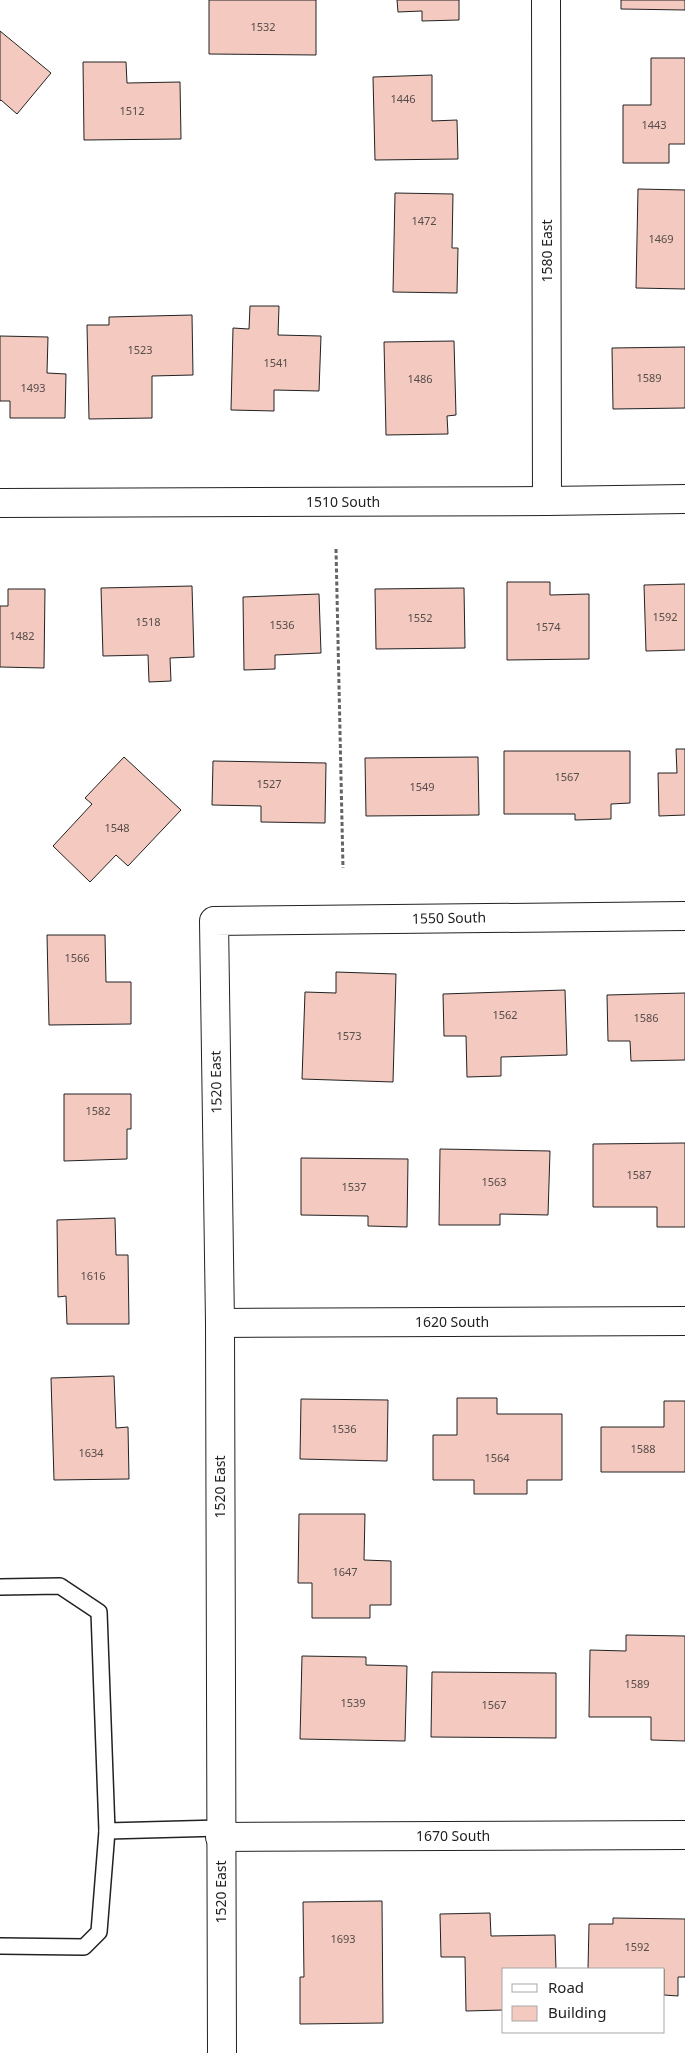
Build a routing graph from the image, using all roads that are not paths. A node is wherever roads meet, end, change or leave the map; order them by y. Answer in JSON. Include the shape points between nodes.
{"nodes":[{"id":1,"x":546,"y":0,"type":"edge"},
{"id":2,"x":685,"y":499,"type":"edge"},
{"id":3,"x":547,"y":501,"type":"junction"},
{"id":4,"x":0,"y":503,"type":"edge"},
{"id":5,"x":685,"y":916,"type":"edge"},
{"id":6,"x":214,"y":922,"type":"joint"},
{"id":7,"x":685,"y":1322,"type":"edge"},
{"id":8,"x":220,"y":1323,"type":"junction"},
{"id":9,"x":0,"y":1587,"type":"edge"},
{"id":10,"x":107,"y":1831,"type":"junction"},
{"id":11,"x":220,"y":1832,"type":"junction"},
{"id":12,"x":685,"y":1835,"type":"edge"},
{"id":13,"x":0,"y":1946,"type":"edge"},
{"id":14,"x":222,"y":2053,"type":"edge"}],
"edges":[{"from":1,"to":3,"type":"street","name":"1580 East"},
{"from":2,"to":3,"type":"street","name":"1510 South"},
{"from":3,"to":4,"type":"street","name":"1510 South"},
{"from":5,"to":6,"type":"street","name":"1550 South"},
{"from":6,"to":8,"type":"street","name":"1520 East"},
{"from":7,"to":8,"type":"street","name":"1620 South"},
{"from":8,"to":11,"type":"street","name":"1520 East"},
{"from":9,"to":10,"type":"lane","via":[[60,1586],[99,1612]]},
{"from":10,"to":11,"type":"lane"},
{"from":10,"to":13,"type":"lane","via":[[99,1932],[84,1946]]},
{"from":11,"to":12,"type":"street","name":"1670 South"},
{"from":11,"to":14,"type":"street","name":"1520 East"}]}
